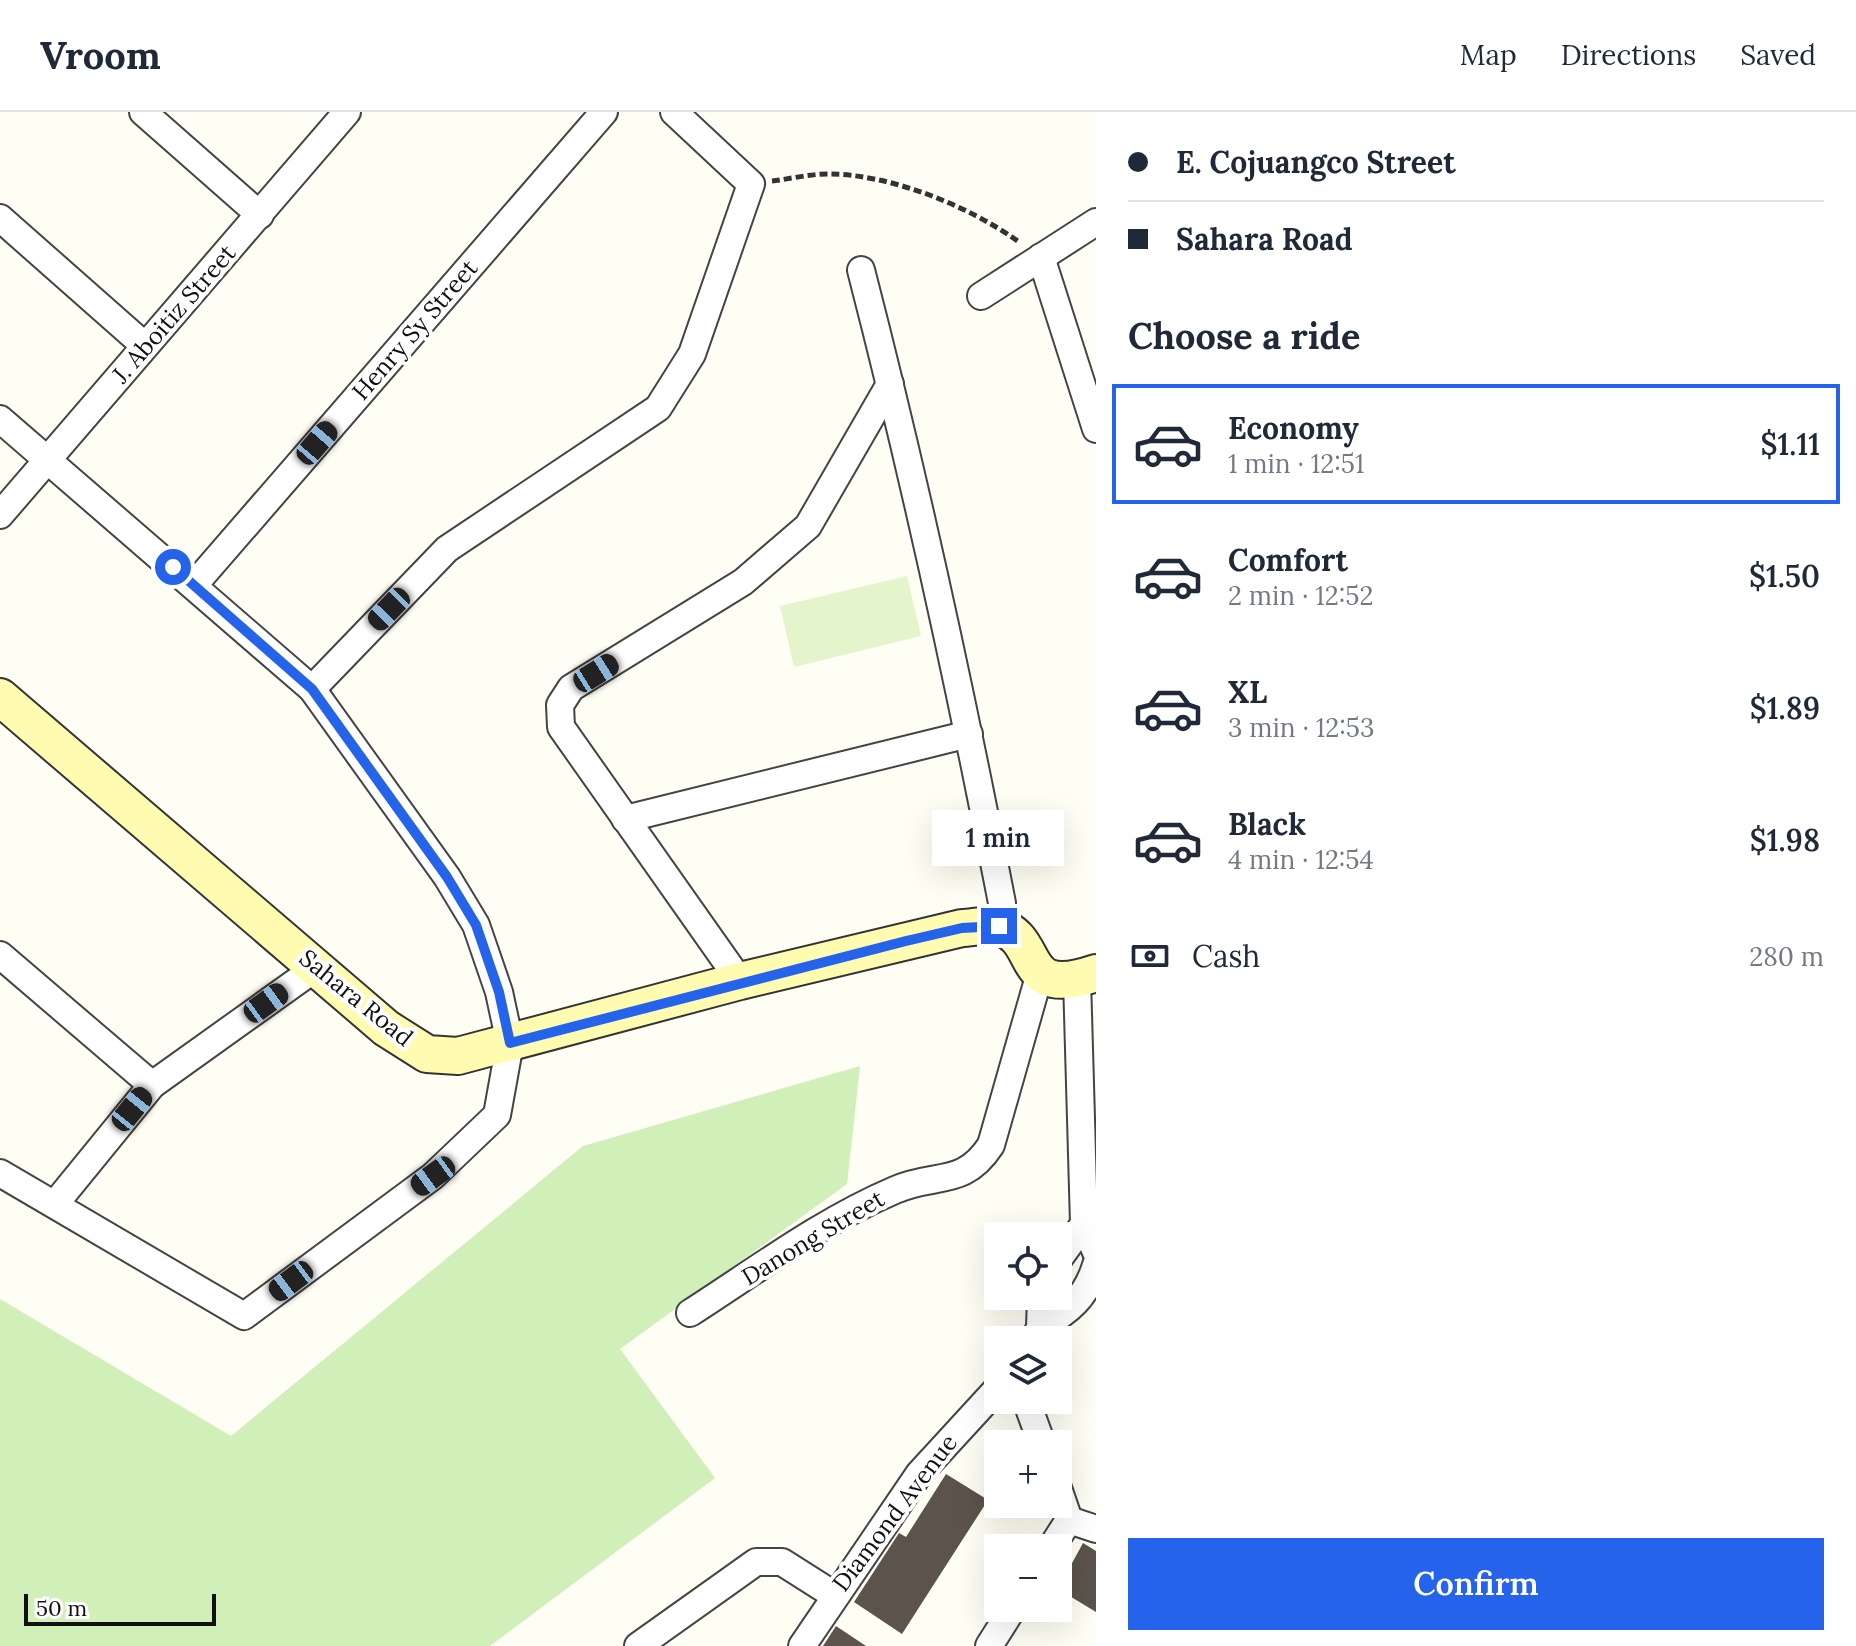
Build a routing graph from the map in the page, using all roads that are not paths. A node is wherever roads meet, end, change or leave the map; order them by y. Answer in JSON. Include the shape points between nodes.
{"nodes":[{"id":1,"x":143,"y":112,"type":"edge"},
{"id":2,"x":347,"y":112,"type":"edge"},
{"id":3,"x":604,"y":112,"type":"edge"},
{"id":4,"x":674,"y":112,"type":"edge"},
{"id":5,"x":260,"y":215,"type":"junction"},
{"id":6,"x":0,"y":218,"type":"edge"},
{"id":7,"x":1096,"y":222,"type":"edge"},
{"id":8,"x":1041,"y":257,"type":"junction"},
{"id":9,"x":861,"y":270,"type":"dead end"},
{"id":10,"x":981,"y":296,"type":"dead end"},
{"id":11,"x":145,"y":346,"type":"junction"},
{"id":12,"x":890,"y":384,"type":"junction"},
{"id":13,"x":0,"y":419,"type":"edge"},
{"id":14,"x":1096,"y":429,"type":"edge"},
{"id":15,"x":47,"y":459,"type":"junction"},
{"id":16,"x":0,"y":515,"type":"edge"},
{"id":17,"x":194,"y":585,"type":"junction"},
{"id":18,"x":312,"y":689,"type":"junction"},
{"id":19,"x":0,"y":697,"type":"edge"},
{"id":20,"x":969,"y":734,"type":"junction"},
{"id":21,"x":625,"y":819,"type":"junction"},
{"id":22,"x":999,"y":926,"type":"junction"},
{"id":23,"x":0,"y":955,"type":"edge"},
{"id":24,"x":317,"y":967,"type":"junction"},
{"id":25,"x":1040,"y":973,"type":"junction"},
{"id":26,"x":1086,"y":976,"type":"edge"},
{"id":27,"x":740,"y":981,"type":"junction"},
{"id":28,"x":510,"y":1043,"type":"junction"},
{"id":29,"x":152,"y":1085,"type":"junction"},
{"id":30,"x":0,"y":1173,"type":"edge"},
{"id":31,"x":55,"y":1204,"type":"junction"},
{"id":32,"x":1084,"y":1224,"type":"junction"},
{"id":33,"x":1072,"y":1241,"type":"edge"},
{"id":34,"x":1096,"y":1252,"type":"edge"},
{"id":35,"x":1096,"y":1265,"type":"edge"},
{"id":36,"x":690,"y":1313,"type":"dead end"},
{"id":37,"x":1048,"y":1326,"type":"edge"},
{"id":38,"x":984,"y":1403,"type":"edge"},
{"id":39,"x":1069,"y":1520,"type":"joint"},
{"id":40,"x":1096,"y":1529,"type":"edge"},
{"id":41,"x":1060,"y":1534,"type":"edge"},
{"id":42,"x":834,"y":1595,"type":"junction"},
{"id":43,"x":1004,"y":1622,"type":"edge"},
{"id":44,"x":638,"y":1646,"type":"edge"},
{"id":45,"x":802,"y":1646,"type":"edge"},
{"id":46,"x":989,"y":1646,"type":"edge"}],
"edges":[{"from":1,"to":5,"type":"street"},
{"from":2,"to":5,"type":"street","name":"J. Aboitiz Street"},
{"from":3,"to":17,"type":"street","name":"Henry Sy Street"},
{"from":4,"to":18,"type":"street","via":[[751,184],[692,354],[658,408],[447,549]]},
{"from":5,"to":11,"type":"street","name":"J. Aboitiz Street"},
{"from":6,"to":11,"type":"street"},
{"from":7,"to":8,"type":"street"},
{"from":8,"to":10,"type":"street"},
{"from":8,"to":14,"type":"street"},
{"from":9,"to":12,"type":"street"},
{"from":11,"to":15,"type":"street","name":"J. Aboitiz Street"},
{"from":12,"to":20,"type":"street"},
{"from":12,"to":21,"type":"street","via":[[808,526],[743,582],[571,688],[560,705],[561,727]]},
{"from":13,"to":15,"type":"street"},
{"from":15,"to":16,"type":"street","name":"J. Aboitiz Street"},
{"from":15,"to":17,"type":"street"},
{"from":17,"to":18,"type":"street"},
{"from":18,"to":28,"type":"street","via":[[476,925]]},
{"from":19,"to":24,"type":"main road","name":"Sahara Road"},
{"from":20,"to":21,"type":"street"},
{"from":20,"to":22,"type":"street","via":[[1002,903]]},
{"from":21,"to":27,"type":"street"},
{"from":22,"to":25,"type":"main road"},
{"from":22,"to":27,"type":"main road","name":"Sahara Road","via":[[962,928]]},
{"from":23,"to":29,"type":"street"},
{"from":24,"to":28,"type":"main road","name":"Sahara Road","via":[[386,1028],[427,1054],[458,1056]]},
{"from":24,"to":29,"type":"street"},
{"from":25,"to":26,"type":"main road","via":[[1052,980]]},
{"from":25,"to":36,"type":"street","name":"Danong Street","via":[[991,1145],[979,1162],[964,1174],[898,1188],[828,1224]]},
{"from":26,"to":32,"type":"street"},
{"from":27,"to":28,"type":"main road","name":"Sahara Road"},
{"from":28,"to":31,"type":"street","via":[[497,1115],[433,1176],[244,1316]]},
{"from":29,"to":31,"type":"street"},
{"from":30,"to":31,"type":"street"},
{"from":32,"to":33,"type":"street"},
{"from":32,"to":34,"type":"street"},
{"from":35,"to":37,"type":"street","via":[[1073,1309]]},
{"from":38,"to":42,"type":"street","name":"Diamond Avenue","via":[[919,1474]]},
{"from":39,"to":40,"type":"street"},
{"from":39,"to":41,"type":"street"},
{"from":42,"to":44,"type":"street","via":[[782,1562],[756,1562]]},
{"from":42,"to":45,"type":"street","name":"Diamond Avenue"},
{"from":43,"to":46,"type":"street"}]}
